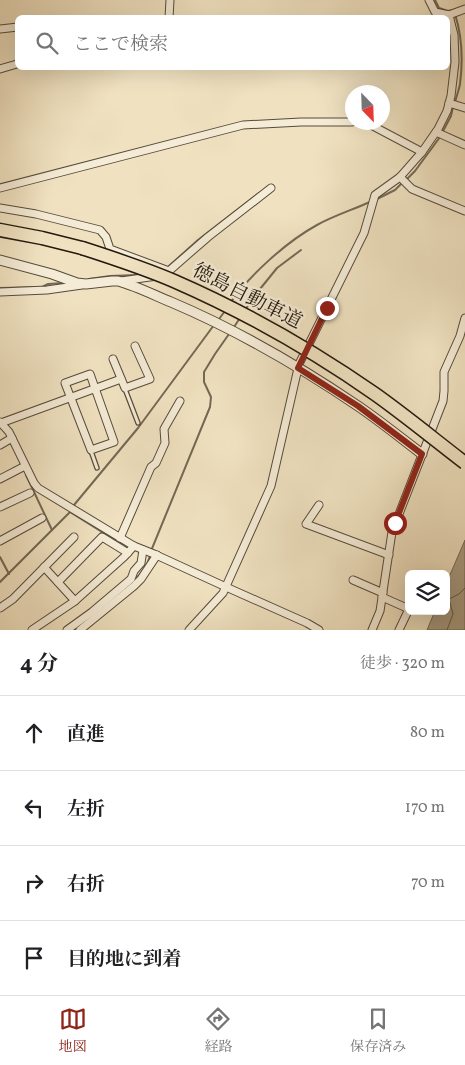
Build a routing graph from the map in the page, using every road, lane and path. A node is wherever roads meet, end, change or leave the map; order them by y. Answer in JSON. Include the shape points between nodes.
{"nodes":[{"id":1,"x":170,"y":0,"type":"edge"},
{"id":2,"x":429,"y":0,"type":"edge"},
{"id":3,"x":465,"y":9,"type":"edge"},
{"id":4,"x":448,"y":14,"type":"junction"},
{"id":5,"x":169,"y":15,"type":"edge"},
{"id":6,"x":445,"y":15,"type":"edge"},
{"id":7,"x":450,"y":21,"type":"edge"},
{"id":8,"x":15,"y":27,"type":"edge"},
{"id":9,"x":0,"y":29,"type":"edge"},
{"id":10,"x":15,"y":65,"type":"edge"},
{"id":11,"x":0,"y":69,"type":"edge"},
{"id":12,"x":449,"y":103,"type":"junction"},
{"id":13,"x":465,"y":108,"type":"edge"},
{"id":14,"x":345,"y":122,"type":"edge"},
{"id":15,"x":380,"y":130,"type":"edge"},
{"id":16,"x":436,"y":132,"type":"junction"},
{"id":17,"x":465,"y":145,"type":"edge"},
{"id":18,"x":422,"y":152,"type":"junction"},
{"id":19,"x":403,"y":181,"type":"junction"},
{"id":20,"x":0,"y":188,"type":"edge"},
{"id":21,"x":271,"y":188,"type":"dead end"},
{"id":22,"x":0,"y":208,"type":"edge"},
{"id":23,"x":465,"y":211,"type":"edge"},
{"id":24,"x":0,"y":231,"type":"edge"},
{"id":25,"x":0,"y":260,"type":"edge"},
{"id":26,"x":169,"y":271,"type":"junction"},
{"id":27,"x":118,"y":281,"type":"junction"},
{"id":28,"x":86,"y":284,"type":"junction"},
{"id":29,"x":0,"y":292,"type":"edge"},
{"id":30,"x":465,"y":318,"type":"edge"},
{"id":31,"x":135,"y":346,"type":"dead end"},
{"id":32,"x":113,"y":359,"type":"dead end"},
{"id":33,"x":298,"y":368,"type":"junction"},
{"id":34,"x":121,"y":379,"type":"junction"},
{"id":35,"x":95,"y":388,"type":"junction"},
{"id":36,"x":125,"y":388,"type":"junction"},
{"id":37,"x":71,"y":397,"type":"junction"},
{"id":38,"x":180,"y":401,"type":"dead end"},
{"id":39,"x":1,"y":422,"type":"edge"},
{"id":40,"x":138,"y":422,"type":"dead end"},
{"id":41,"x":12,"y":438,"type":"junction"},
{"id":42,"x":0,"y":445,"type":"edge"},
{"id":43,"x":91,"y":450,"type":"junction"},
{"id":44,"x":422,"y":454,"type":"junction"},
{"id":45,"x":465,"y":463,"type":"edge"},
{"id":46,"x":25,"y":466,"type":"junction"},
{"id":47,"x":97,"y":468,"type":"dead end"},
{"id":48,"x":0,"y":478,"type":"edge"},
{"id":49,"x":30,"y":492,"type":"dead end"},
{"id":50,"x":319,"y":504,"type":"dead end"},
{"id":51,"x":0,"y":507,"type":"edge"},
{"id":52,"x":42,"y":518,"type":"dead end"},
{"id":53,"x":74,"y":538,"type":"dead end"},
{"id":54,"x":120,"y":538,"type":"junction"},
{"id":55,"x":0,"y":542,"type":"edge"},
{"id":56,"x":134,"y":546,"type":"junction"},
{"id":57,"x":128,"y":553,"type":"junction"},
{"id":58,"x":150,"y":553,"type":"junction"},
{"id":59,"x":389,"y":555,"type":"junction"},
{"id":60,"x":44,"y":567,"type":"junction"},
{"id":61,"x":135,"y":580,"type":"junction"},
{"id":62,"x":353,"y":580,"type":"dead end"},
{"id":63,"x":58,"y":582,"type":"junction"},
{"id":64,"x":226,"y":588,"type":"junction"},
{"id":65,"x":383,"y":595,"type":"junction"},
{"id":66,"x":75,"y":602,"type":"junction"},
{"id":67,"x":405,"y":607,"type":"edge"},
{"id":68,"x":0,"y":608,"type":"edge"},
{"id":69,"x":94,"y":615,"type":"junction"},
{"id":70,"x":406,"y":615,"type":"edge"},
{"id":71,"x":375,"y":629,"type":"edge"},
{"id":72,"x":32,"y":630,"type":"edge"},
{"id":73,"x":67,"y":630,"type":"edge"},
{"id":74,"x":80,"y":630,"type":"edge"},
{"id":75,"x":190,"y":630,"type":"edge"},
{"id":76,"x":319,"y":630,"type":"edge"},
{"id":77,"x":399,"y":630,"type":"edge"}],
"edges":[{"from":1,"to":5,"type":"street"},
{"from":2,"to":4,"type":"street","via":[[435,12]]},
{"from":3,"to":4,"type":"street"},
{"from":4,"to":6,"type":"street"},
{"from":7,"to":12,"type":"street","via":[[455,62]]},
{"from":8,"to":9,"type":"street"},
{"from":10,"to":11,"type":"street"},
{"from":12,"to":13,"type":"street"},
{"from":12,"to":16,"type":"street"},
{"from":14,"to":20,"type":"street","via":[[244,125]]},
{"from":15,"to":18,"type":"street"},
{"from":16,"to":17,"type":"street"},
{"from":16,"to":18,"type":"street"},
{"from":18,"to":19,"type":"street"},
{"from":19,"to":23,"type":"street","via":[[412,189]]},
{"from":19,"to":33,"type":"street","via":[[375,195],[364,232]]},
{"from":21,"to":26,"type":"street"},
{"from":22,"to":26,"type":"street","via":[[100,230],[110,249]]},
{"from":24,"to":45,"type":"highway","name":"徳島自動車道","bridge":true,"via":[[82,248],[212,298],[320,358],[375,394]]},
{"from":25,"to":28,"type":"street"},
{"from":26,"to":27,"type":"street","via":[[155,277]]},
{"from":27,"to":28,"type":"street"},
{"from":27,"to":33,"type":"street","via":[[199,314]]},
{"from":28,"to":29,"type":"street"},
{"from":30,"to":44,"type":"street","via":[[444,372],[443,401]]},
{"from":31,"to":36,"type":"street","via":[[150,379]]},
{"from":32,"to":34,"type":"street"},
{"from":33,"to":44,"type":"street","via":[[358,406]]},
{"from":33,"to":64,"type":"street","via":[[271,486]]},
{"from":34,"to":35,"type":"street"},
{"from":34,"to":36,"type":"street"},
{"from":35,"to":37,"type":"street"},
{"from":35,"to":37,"type":"street","via":[[90,374],[65,383]]},
{"from":35,"to":43,"type":"street","via":[[114,442]]},
{"from":36,"to":40,"type":"lane"},
{"from":37,"to":39,"type":"street"},
{"from":37,"to":43,"type":"street"},
{"from":38,"to":54,"type":"street","via":[[164,429],[165,443]]},
{"from":39,"to":41,"type":"street"},
{"from":41,"to":42,"type":"street"},
{"from":41,"to":46,"type":"street"},
{"from":43,"to":47,"type":"lane"},
{"from":44,"to":59,"type":"street","via":[[392,532]]},
{"from":46,"to":48,"type":"street"},
{"from":46,"to":54,"type":"street","via":[[38,488]]},
{"from":49,"to":51,"type":"street"},
{"from":50,"to":59,"type":"street","via":[[306,524]]},
{"from":52,"to":55,"type":"street"},
{"from":53,"to":60,"type":"street"},
{"from":54,"to":56,"type":"street"},
{"from":56,"to":57,"type":"street"},
{"from":56,"to":58,"type":"street"},
{"from":57,"to":63,"type":"street","via":[[102,537]]},
{"from":57,"to":66,"type":"street"},
{"from":58,"to":61,"type":"street"},
{"from":58,"to":61,"type":"street","via":[[134,571]]},
{"from":58,"to":64,"type":"street"},
{"from":59,"to":65,"type":"street"},
{"from":60,"to":63,"type":"street"},
{"from":60,"to":68,"type":"street"},
{"from":61,"to":69,"type":"street"},
{"from":62,"to":65,"type":"street"},
{"from":63,"to":66,"type":"street"},
{"from":64,"to":75,"type":"street"},
{"from":64,"to":76,"type":"street"},
{"from":65,"to":67,"type":"street"},
{"from":65,"to":71,"type":"street"},
{"from":66,"to":72,"type":"street"},
{"from":69,"to":73,"type":"street"},
{"from":69,"to":74,"type":"street"},
{"from":70,"to":77,"type":"street"}]}
